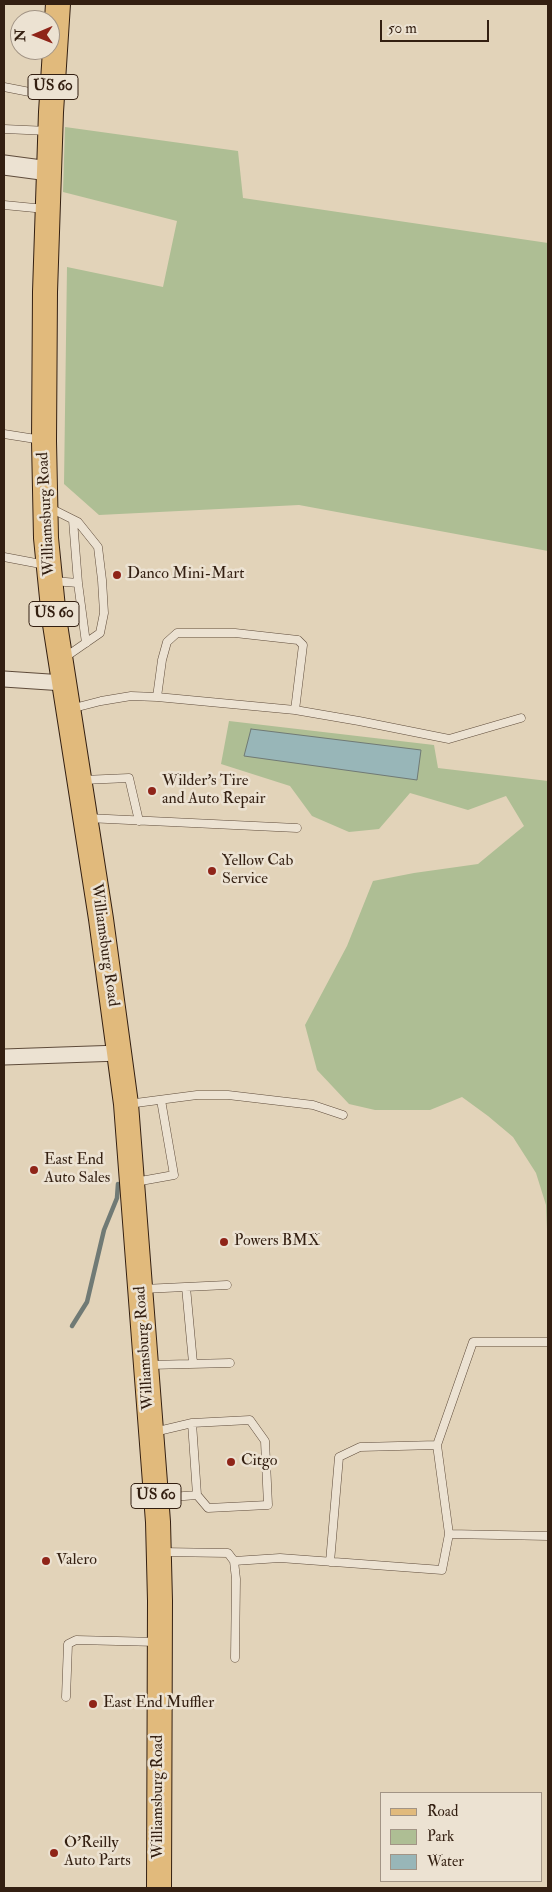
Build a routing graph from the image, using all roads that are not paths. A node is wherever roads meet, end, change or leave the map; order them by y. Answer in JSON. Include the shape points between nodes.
{"nodes":[{"id":1,"x":58,"y":4,"type":"edge"},
{"id":2,"x":4,"y":87,"type":"edge"},
{"id":3,"x":52,"y":96,"type":"junction"},
{"id":4,"x":4,"y":129,"type":"edge"},
{"id":5,"x":51,"y":131,"type":"junction"},
{"id":6,"x":4,"y":165,"type":"edge"},
{"id":7,"x":49,"y":171,"type":"junction"},
{"id":8,"x":4,"y":205,"type":"edge"},
{"id":9,"x":48,"y":209,"type":"junction"},
{"id":10,"x":4,"y":434,"type":"edge"},
{"id":11,"x":44,"y":441,"type":"junction"},
{"id":12,"x":45,"y":505,"type":"junction"},
{"id":13,"x":73,"y":520,"type":"junction"},
{"id":14,"x":4,"y":557,"type":"edge"},
{"id":15,"x":49,"y":573,"type":"junction"},
{"id":16,"x":78,"y":583,"type":"junction"},
{"id":17,"x":86,"y":643,"type":"junction"},
{"id":18,"x":62,"y":672,"type":"junction"},
{"id":19,"x":4,"y":679,"type":"edge"},
{"id":20,"x":157,"y":697,"type":"junction"},
{"id":21,"x":68,"y":709,"type":"junction"},
{"id":22,"x":295,"y":710,"type":"junction"},
{"id":23,"x":521,"y":718,"type":"dead end"},
{"id":24,"x":80,"y":781,"type":"junction"},
{"id":25,"x":85,"y":818,"type":"junction"},
{"id":26,"x":139,"y":821,"type":"junction"},
{"id":27,"x":297,"y":828,"type":"dead end"},
{"id":28,"x":120,"y":1053,"type":"junction"},
{"id":29,"x":4,"y":1056,"type":"edge"},
{"id":30,"x":161,"y":1100,"type":"junction"},
{"id":31,"x":126,"y":1104,"type":"junction"},
{"id":32,"x":343,"y":1115,"type":"dead end"},
{"id":33,"x":133,"y":1182,"type":"junction"},
{"id":34,"x":227,"y":1285,"type":"dead end"},
{"id":35,"x":186,"y":1287,"type":"junction"},
{"id":36,"x":141,"y":1289,"type":"junction"},
{"id":37,"x":548,"y":1342,"type":"edge"},
{"id":38,"x":193,"y":1363,"type":"junction"},
{"id":39,"x":230,"y":1363,"type":"dead end"},
{"id":40,"x":147,"y":1366,"type":"junction"},
{"id":41,"x":192,"y":1423,"type":"junction"},
{"id":42,"x":152,"y":1433,"type":"junction"},
{"id":43,"x":437,"y":1445,"type":"junction"},
{"id":44,"x":197,"y":1495,"type":"junction"},
{"id":45,"x":156,"y":1498,"type":"junction"},
{"id":46,"x":449,"y":1534,"type":"junction"},
{"id":47,"x":548,"y":1536,"type":"edge"},
{"id":48,"x":159,"y":1552,"type":"junction"},
{"id":49,"x":234,"y":1561,"type":"junction"},
{"id":50,"x":330,"y":1562,"type":"junction"},
{"id":51,"x":160,"y":1642,"type":"junction"},
{"id":52,"x":235,"y":1658,"type":"dead end"},
{"id":53,"x":66,"y":1697,"type":"dead end"},
{"id":54,"x":159,"y":1888,"type":"edge"}],
"edges":[{"from":1,"to":3,"type":"main road","name":"Williamsburg Road","number":"US 60"},
{"from":2,"to":3,"type":"lane"},
{"from":3,"to":5,"type":"main road","name":"Williamsburg Road","number":"US 60"},
{"from":4,"to":5,"type":"lane"},
{"from":5,"to":7,"type":"main road","name":"Williamsburg Road","number":"US 60"},
{"from":6,"to":7,"type":"street"},
{"from":7,"to":9,"type":"main road","name":"Williamsburg Road","number":"US 60"},
{"from":8,"to":9,"type":"lane"},
{"from":9,"to":11,"type":"main road","name":"Williamsburg Road","number":"US 60"},
{"from":10,"to":11,"type":"lane"},
{"from":11,"to":12,"type":"main road","name":"Williamsburg Road","number":"US 60"},
{"from":12,"to":13,"type":"lane"},
{"from":12,"to":15,"type":"main road","name":"Williamsburg Road","number":"US 60"},
{"from":13,"to":16,"type":"lane"},
{"from":13,"to":17,"type":"lane","via":[[98,547],[102,580],[104,613],[100,633]]},
{"from":14,"to":15,"type":"lane"},
{"from":15,"to":16,"type":"lane"},
{"from":15,"to":18,"type":"main road","name":"Williamsburg Road","number":"US 60"},
{"from":16,"to":17,"type":"lane"},
{"from":17,"to":18,"type":"lane"},
{"from":18,"to":19,"type":"street"},
{"from":18,"to":21,"type":"main road","name":"Williamsburg Road","number":"US 60"},
{"from":20,"to":21,"type":"lane","via":[[131,696]]},
{"from":20,"to":22,"type":"lane"},
{"from":20,"to":22,"type":"lane","via":[[167,642],[177,633],[235,633],[298,640],[303,645]]},
{"from":21,"to":24,"type":"main road","name":"Williamsburg Road","number":"US 60"},
{"from":22,"to":23,"type":"lane","via":[[448,739]]},
{"from":24,"to":25,"type":"main road","name":"Williamsburg Road","number":"US 60"},
{"from":24,"to":26,"type":"lane","via":[[129,778]]},
{"from":25,"to":26,"type":"lane"},
{"from":25,"to":28,"type":"main road","name":"Williamsburg Road","number":"US 60"},
{"from":26,"to":27,"type":"lane"},
{"from":28,"to":29,"type":"street"},
{"from":28,"to":31,"type":"main road","name":"Williamsburg Road","number":"US 60"},
{"from":30,"to":31,"type":"lane"},
{"from":30,"to":32,"type":"lane","via":[[228,1095],[313,1105]]},
{"from":30,"to":33,"type":"lane","via":[[174,1175]]},
{"from":31,"to":33,"type":"main road","name":"Williamsburg Road","number":"US 60"},
{"from":33,"to":36,"type":"main road","name":"Williamsburg Road","number":"US 60"},
{"from":34,"to":35,"type":"lane"},
{"from":35,"to":36,"type":"lane"},
{"from":35,"to":38,"type":"lane"},
{"from":36,"to":40,"type":"main road","name":"Williamsburg Road","number":"US 60"},
{"from":37,"to":43,"type":"lane","via":[[473,1342]]},
{"from":38,"to":39,"type":"lane"},
{"from":38,"to":40,"type":"lane"},
{"from":40,"to":42,"type":"main road","name":"Williamsburg Road","number":"US 60"},
{"from":41,"to":42,"type":"lane"},
{"from":41,"to":44,"type":"lane"},
{"from":41,"to":44,"type":"lane","via":[[250,1420],[265,1441],[268,1505],[208,1508]]},
{"from":42,"to":45,"type":"main road","name":"Williamsburg Road","number":"US 60"},
{"from":43,"to":46,"type":"lane"},
{"from":43,"to":50,"type":"lane","via":[[360,1447],[340,1456]]},
{"from":44,"to":45,"type":"lane"},
{"from":45,"to":48,"type":"main road","name":"Williamsburg Road","number":"US 60"},
{"from":46,"to":47,"type":"lane"},
{"from":46,"to":50,"type":"lane","via":[[442,1570]]},
{"from":48,"to":49,"type":"lane","via":[[228,1553]]},
{"from":48,"to":51,"type":"main road","name":"Williamsburg Road","number":"US 60"},
{"from":49,"to":50,"type":"lane","via":[[280,1558]]},
{"from":49,"to":52,"type":"lane"},
{"from":51,"to":53,"type":"lane","via":[[76,1640],[68,1644]]},
{"from":51,"to":54,"type":"main road","name":"Williamsburg Road","number":"US 60"}]}
